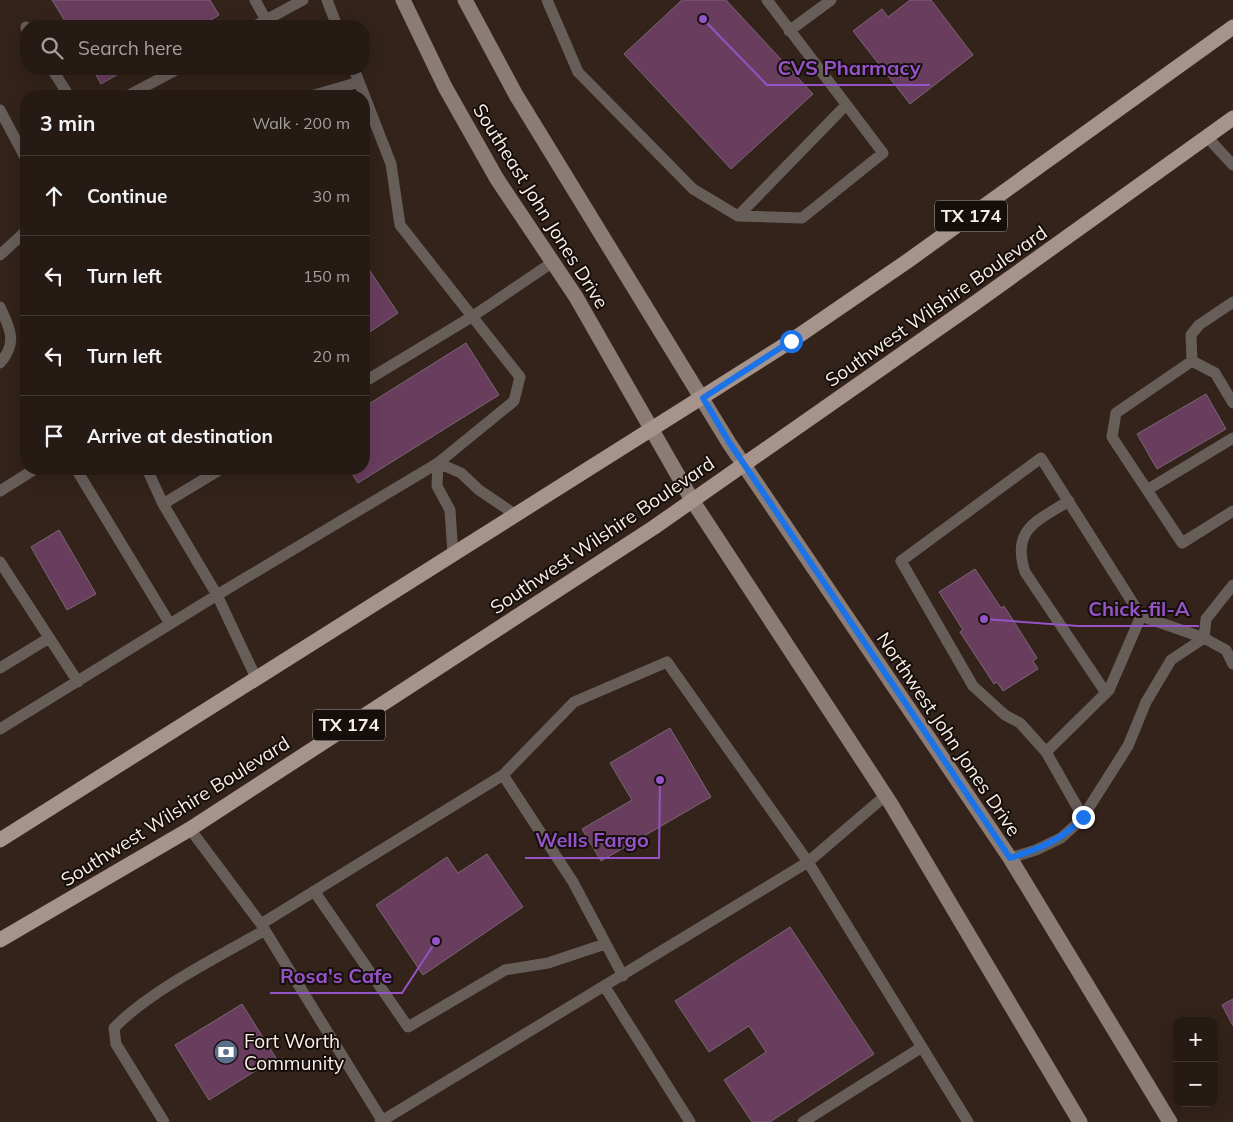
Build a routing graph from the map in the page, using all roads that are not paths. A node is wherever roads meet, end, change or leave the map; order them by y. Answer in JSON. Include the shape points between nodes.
{"nodes":[{"id":1,"x":255,"y":0,"type":"edge"},
{"id":2,"x":303,"y":0,"type":"edge"},
{"id":3,"x":327,"y":0,"type":"edge"},
{"id":4,"x":403,"y":0,"type":"edge"},
{"id":5,"x":465,"y":0,"type":"edge"},
{"id":6,"x":547,"y":0,"type":"edge"},
{"id":7,"x":767,"y":0,"type":"edge"},
{"id":8,"x":831,"y":0,"type":"edge"},
{"id":9,"x":266,"y":20,"type":"joint"},
{"id":10,"x":335,"y":20,"type":"edge"},
{"id":11,"x":1233,"y":27,"type":"edge"},
{"id":12,"x":789,"y":31,"type":"junction"},
{"id":13,"x":56,"y":75,"type":"edge"},
{"id":14,"x":167,"y":75,"type":"edge"},
{"id":15,"x":356,"y":75,"type":"edge"},
{"id":16,"x":359,"y":82,"type":"junction"},
{"id":17,"x":65,"y":90,"type":"edge"},
{"id":18,"x":139,"y":90,"type":"edge"},
{"id":19,"x":332,"y":90,"type":"edge"},
{"id":20,"x":362,"y":90,"type":"edge"},
{"id":21,"x":846,"y":105,"type":"junction"},
{"id":22,"x":0,"y":110,"type":"edge"},
{"id":23,"x":370,"y":110,"type":"edge"},
{"id":24,"x":1233,"y":118,"type":"edge"},
{"id":25,"x":1208,"y":138,"type":"junction"},
{"id":26,"x":20,"y":147,"type":"edge"},
{"id":27,"x":1233,"y":165,"type":"edge"},
{"id":28,"x":738,"y":216,"type":"junction"},
{"id":29,"x":20,"y":237,"type":"edge"},
{"id":30,"x":0,"y":255,"type":"edge"},
{"id":31,"x":553,"y":262,"type":"junction"},
{"id":32,"x":1233,"y":302,"type":"edge"},
{"id":33,"x":0,"y":307,"type":"edge"},
{"id":34,"x":473,"y":316,"type":"junction"},
{"id":35,"x":1192,"y":361,"type":"junction"},
{"id":36,"x":0,"y":363,"type":"edge"},
{"id":37,"x":370,"y":378,"type":"edge"},
{"id":38,"x":703,"y":398,"type":"junction"},
{"id":39,"x":1233,"y":403,"type":"edge"},
{"id":40,"x":652,"y":429,"type":"junction"},
{"id":41,"x":1233,"y":438,"type":"edge"},
{"id":42,"x":438,"y":463,"type":"junction"},
{"id":43,"x":743,"y":464,"type":"junction"},
{"id":44,"x":25,"y":475,"type":"edge"},
{"id":45,"x":80,"y":475,"type":"edge"},
{"id":46,"x":150,"y":475,"type":"edge"},
{"id":47,"x":211,"y":475,"type":"edge"},
{"id":48,"x":1147,"y":490,"type":"junction"},
{"id":49,"x":0,"y":491,"type":"edge"},
{"id":50,"x":692,"y":500,"type":"junction"},
{"id":51,"x":1069,"y":501,"type":"junction"},
{"id":52,"x":163,"y":504,"type":"junction"},
{"id":53,"x":1233,"y":511,"type":"edge"},
{"id":54,"x":516,"y":515,"type":"junction"},
{"id":55,"x":453,"y":555,"type":"junction"},
{"id":56,"x":0,"y":562,"type":"edge"},
{"id":57,"x":1233,"y":585,"type":"edge"},
{"id":58,"x":217,"y":595,"type":"junction"},
{"id":59,"x":1141,"y":616,"type":"junction"},
{"id":60,"x":170,"y":624,"type":"junction"},
{"id":61,"x":49,"y":638,"type":"junction"},
{"id":62,"x":1204,"y":638,"type":"junction"},
{"id":63,"x":1233,"y":664,"type":"edge"},
{"id":64,"x":0,"y":668,"type":"edge"},
{"id":65,"x":257,"y":680,"type":"junction"},
{"id":66,"x":78,"y":682,"type":"junction"},
{"id":67,"x":1106,"y":693,"type":"junction"},
{"id":68,"x":0,"y":729,"type":"edge"},
{"id":69,"x":1046,"y":752,"type":"junction"},
{"id":70,"x":504,"y":775,"type":"junction"},
{"id":71,"x":886,"y":796,"type":"junction"},
{"id":72,"x":1083,"y":817,"type":"junction"},
{"id":73,"x":190,"y":829,"type":"junction"},
{"id":74,"x":0,"y":840,"type":"edge"},
{"id":75,"x":1010,"y":858,"type":"junction"},
{"id":76,"x":808,"y":862,"type":"junction"},
{"id":77,"x":314,"y":891,"type":"junction"},
{"id":78,"x":263,"y":927,"type":"junction"},
{"id":79,"x":0,"y":940,"type":"edge"},
{"id":80,"x":605,"y":944,"type":"junction"},
{"id":81,"x":623,"y":976,"type":"junction"},
{"id":82,"x":605,"y":987,"type":"junction"},
{"id":83,"x":922,"y":1048,"type":"junction"},
{"id":84,"x":164,"y":1122,"type":"edge"},
{"id":85,"x":381,"y":1122,"type":"edge"},
{"id":86,"x":690,"y":1122,"type":"edge"},
{"id":87,"x":803,"y":1122,"type":"edge"},
{"id":88,"x":968,"y":1122,"type":"edge"},
{"id":89,"x":1080,"y":1122,"type":"edge"},
{"id":90,"x":1170,"y":1122,"type":"edge"}],
"edges":[{"from":1,"to":9,"type":"lane"},
{"from":2,"to":9,"type":"lane"},
{"from":3,"to":10,"type":"lane"},
{"from":4,"to":31,"type":"main road","name":"Southeast John Jones Drive","via":[[497,179]]},
{"from":5,"to":38,"type":"main road","name":"Southeast John Jones Drive","via":[[516,95]]},
{"from":6,"to":28,"type":"lane","via":[[578,72],[693,190]]},
{"from":7,"to":12,"type":"lane"},
{"from":8,"to":12,"type":"lane"},
{"from":11,"to":38,"type":"main road","number":"TX 174","via":[[909,260]]},
{"from":12,"to":21,"type":"lane"},
{"from":13,"to":17,"type":"lane"},
{"from":14,"to":18,"type":"lane"},
{"from":15,"to":16,"type":"lane"},
{"from":16,"to":19,"type":"lane"},
{"from":16,"to":20,"type":"lane"},
{"from":21,"to":28,"type":"lane"},
{"from":21,"to":28,"type":"lane","via":[[883,153],[802,218]]},
{"from":22,"to":26,"type":"lane"},
{"from":23,"to":34,"type":"lane","via":[[391,164],[400,225]]},
{"from":24,"to":25,"type":"main road","name":"Southwest Wilshire Boulevard","number":"TX 174"},
{"from":25,"to":27,"type":"lane"},
{"from":25,"to":43,"type":"main road","name":"Southwest Wilshire Boulevard","number":"TX 174","via":[[873,376]]},
{"from":29,"to":30,"type":"lane"},
{"from":31,"to":34,"type":"lane"},
{"from":31,"to":40,"type":"main road","name":"Southeast John Jones Drive"},
{"from":32,"to":35,"type":"lane","via":[[1198,325],[1191,335]]},
{"from":33,"to":36,"type":"lane","via":[[12,333],[10,345]]},
{"from":34,"to":37,"type":"lane"},
{"from":34,"to":42,"type":"lane","via":[[520,377],[514,401]]},
{"from":35,"to":39,"type":"lane","via":[[1215,373]]},
{"from":35,"to":48,"type":"lane","via":[[1116,413],[1112,438]]},
{"from":38,"to":40,"type":"main road","number":"TX 174"},
{"from":38,"to":43,"type":"main road","name":"Northwest John Jones Drive"},
{"from":40,"to":50,"type":"main road"},
{"from":40,"to":54,"type":"main road","number":"TX 174"},
{"from":41,"to":48,"type":"lane"},
{"from":42,"to":54,"type":"lane","via":[[461,473],[479,490]]},
{"from":42,"to":55,"type":"lane","via":[[437,486],[450,510]]},
{"from":42,"to":58,"type":"lane"},
{"from":43,"to":50,"type":"main road","name":"Southwest Wilshire Boulevard","number":"TX 174"},
{"from":43,"to":75,"type":"main road","name":"Northwest John Jones Drive"},
{"from":44,"to":49,"type":"lane"},
{"from":45,"to":60,"type":"lane"},
{"from":46,"to":52,"type":"lane"},
{"from":47,"to":52,"type":"lane"},
{"from":48,"to":53,"type":"lane","via":[[1182,543]]},
{"from":50,"to":71,"type":"main road"},
{"from":50,"to":73,"type":"main road","name":"Southwest Wilshire Boulevard","number":"TX 174"},
{"from":51,"to":59,"type":"lane"},
{"from":51,"to":67,"type":"lane","via":[[1026,531],[1021,540],[1022,561],[1025,572]]},
{"from":51,"to":69,"type":"lane","via":[[1041,458],[901,562],[973,686],[1005,715],[1020,723]]},
{"from":52,"to":58,"type":"lane"},
{"from":54,"to":55,"type":"main road","number":"TX 174"},
{"from":55,"to":65,"type":"main road","number":"TX 174"},
{"from":56,"to":61,"type":"lane"},
{"from":57,"to":62,"type":"lane","via":[[1206,619]]},
{"from":58,"to":60,"type":"lane"},
{"from":58,"to":65,"type":"lane"},
{"from":59,"to":62,"type":"lane"},
{"from":59,"to":67,"type":"lane"},
{"from":60,"to":66,"type":"lane"},
{"from":61,"to":64,"type":"lane"},
{"from":61,"to":66,"type":"lane"},
{"from":62,"to":63,"type":"lane","via":[[1226,650]]},
{"from":62,"to":72,"type":"lane","via":[[1171,660],[1146,702],[1128,746]]},
{"from":65,"to":74,"type":"main road","number":"TX 174"},
{"from":66,"to":68,"type":"lane"},
{"from":67,"to":69,"type":"lane"},
{"from":69,"to":72,"type":"lane"},
{"from":70,"to":76,"type":"lane","via":[[574,702],[667,662]]},
{"from":70,"to":77,"type":"lane"},
{"from":70,"to":80,"type":"lane","via":[[573,882]]},
{"from":71,"to":76,"type":"lane"},
{"from":71,"to":89,"type":"main road"},
{"from":72,"to":75,"type":"lane","via":[[1061,838]]},
{"from":73,"to":78,"type":"lane"},
{"from":73,"to":79,"type":"main road","name":"Southwest Wilshire Boulevard","number":"TX 174"},
{"from":75,"to":90,"type":"main road","name":"Northwest John Jones Drive"},
{"from":76,"to":81,"type":"lane"},
{"from":76,"to":83,"type":"lane"},
{"from":77,"to":78,"type":"lane"},
{"from":77,"to":80,"type":"lane","via":[[408,1027],[505,970],[548,963]]},
{"from":78,"to":84,"type":"lane","via":[[127,1014],[114,1028],[116,1044]]},
{"from":78,"to":85,"type":"lane"},
{"from":80,"to":81,"type":"lane"},
{"from":81,"to":82,"type":"lane"},
{"from":82,"to":85,"type":"lane"},
{"from":82,"to":86,"type":"lane"},
{"from":83,"to":87,"type":"lane"},
{"from":83,"to":88,"type":"lane"}]}
